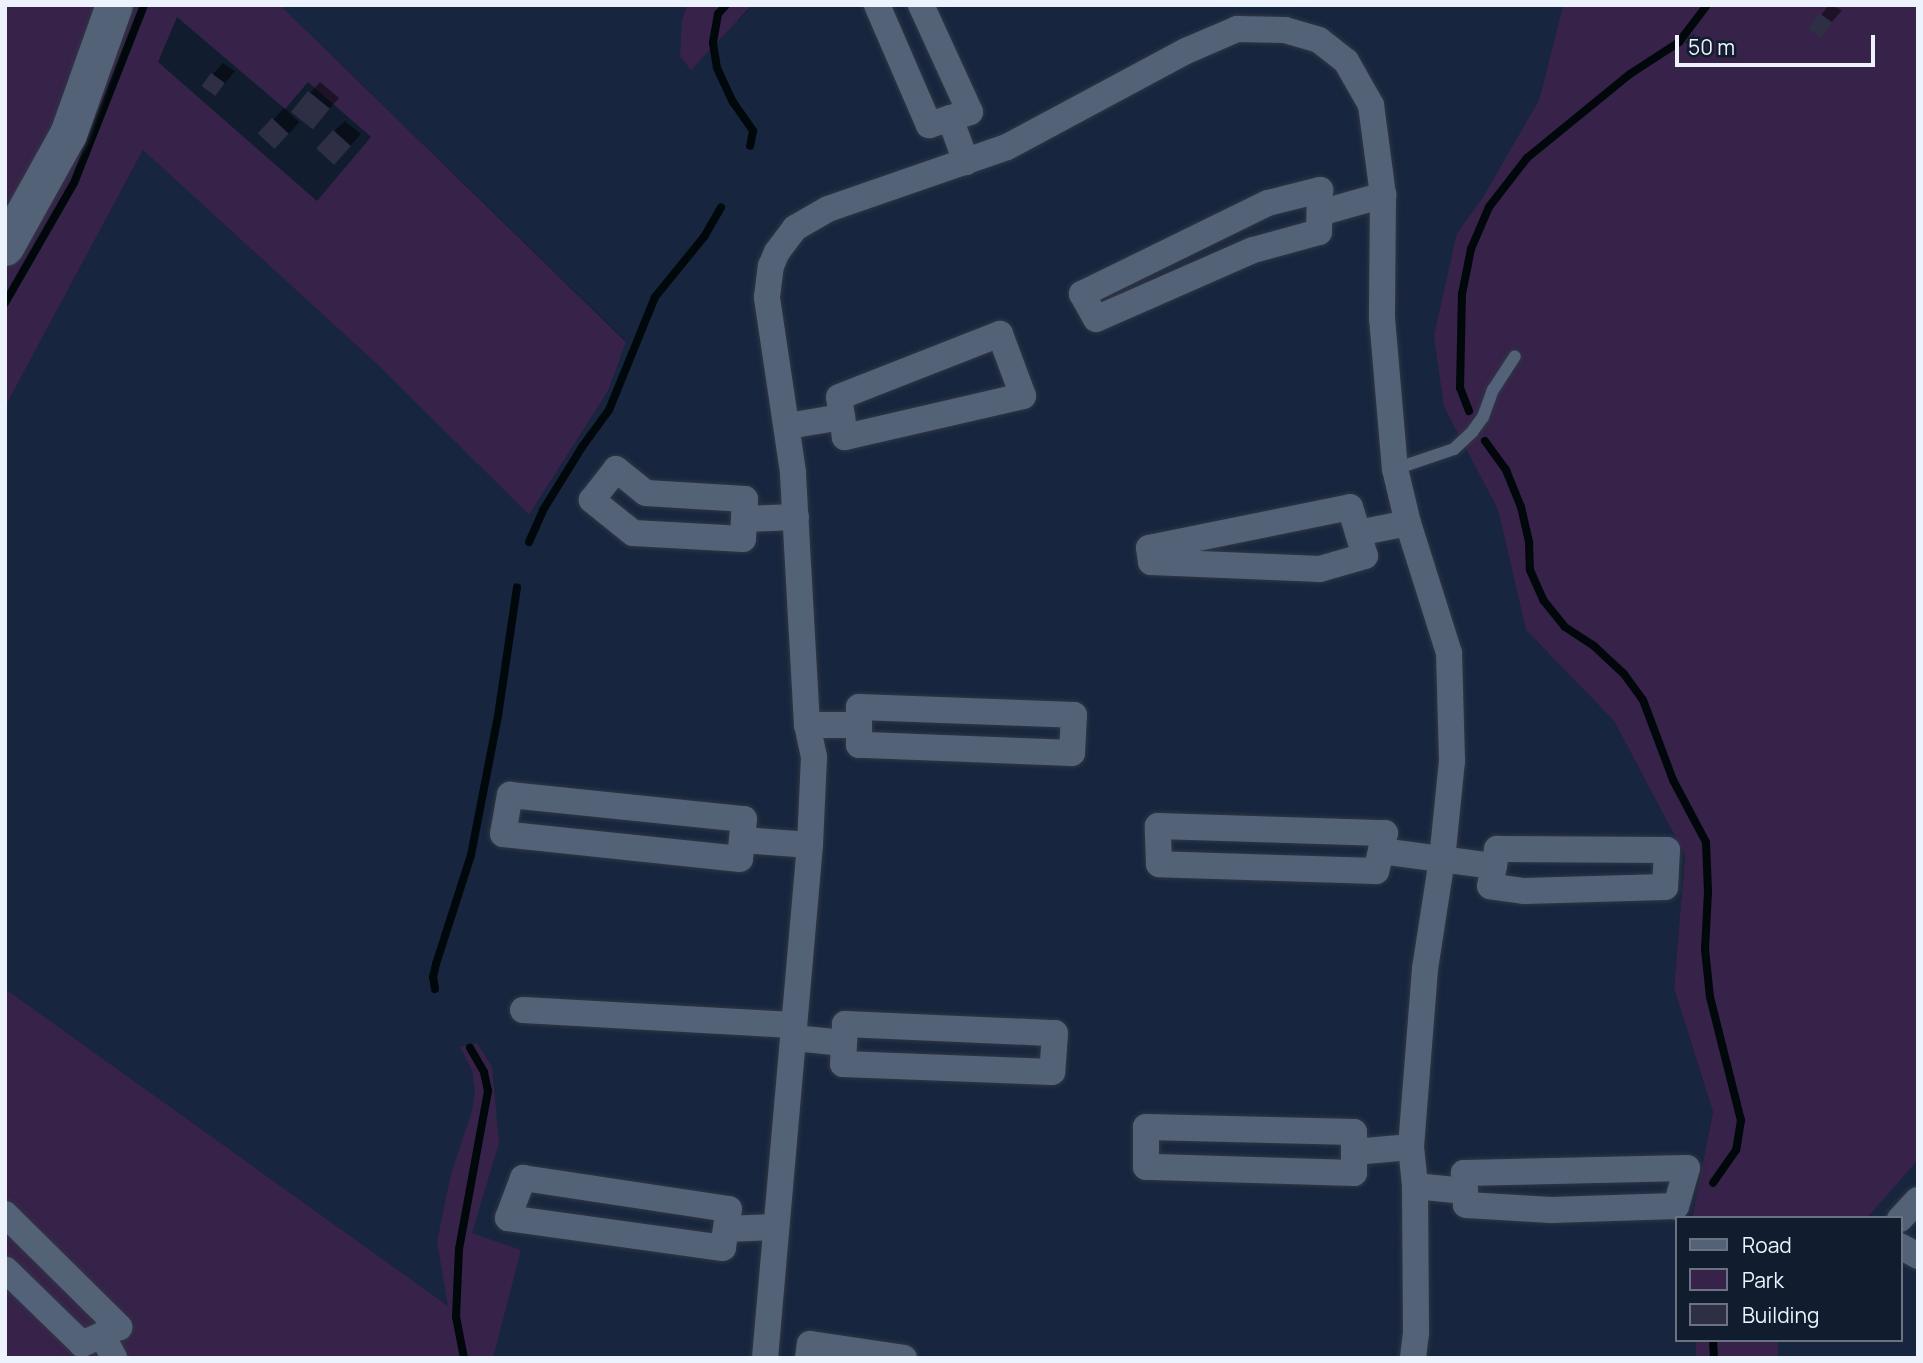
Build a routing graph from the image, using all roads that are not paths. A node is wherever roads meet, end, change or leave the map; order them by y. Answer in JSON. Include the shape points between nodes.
{"nodes":[{"id":1,"x":114,"y":5,"type":"edge"},
{"id":2,"x":877,"y":5,"type":"edge"},
{"id":3,"x":921,"y":5,"type":"edge"},
{"id":4,"x":950,"y":118,"type":"junction"},
{"id":5,"x":966,"y":162,"type":"junction"},
{"id":6,"x":1383,"y":195,"type":"junction"},
{"id":7,"x":1320,"y":213,"type":"junction"},
{"id":8,"x":5,"y":247,"type":"edge"},
{"id":9,"x":1514,"y":356,"type":"dead end"},
{"id":10,"x":842,"y":417,"type":"junction"},
{"id":11,"x":788,"y":426,"type":"junction"},
{"id":12,"x":1395,"y":469,"type":"junction"},
{"id":13,"x":796,"y":517,"type":"junction"},
{"id":14,"x":744,"y":519,"type":"junction"},
{"id":15,"x":1408,"y":523,"type":"junction"},
{"id":16,"x":1358,"y":533,"type":"junction"},
{"id":17,"x":807,"y":724,"type":"junction"},
{"id":18,"x":859,"y":724,"type":"junction"},
{"id":19,"x":742,"y":840,"type":"junction"},
{"id":20,"x":810,"y":845,"type":"junction"},
{"id":21,"x":1381,"y":851,"type":"junction"},
{"id":22,"x":1442,"y":859,"type":"junction"},
{"id":23,"x":1494,"y":866,"type":"junction"},
{"id":24,"x":523,"y":1010,"type":"dead end"},
{"id":25,"x":793,"y":1031,"type":"junction"},
{"id":26,"x":844,"y":1044,"type":"junction"},
{"id":27,"x":1411,"y":1147,"type":"junction"},
{"id":28,"x":1354,"y":1152,"type":"junction"},
{"id":29,"x":1415,"y":1186,"type":"junction"},
{"id":30,"x":1465,"y":1191,"type":"junction"},
{"id":31,"x":1918,"y":1200,"type":"edge"},
{"id":32,"x":5,"y":1214,"type":"edge"},
{"id":33,"x":1902,"y":1217,"type":"edge"},
{"id":34,"x":775,"y":1227,"type":"junction"},
{"id":35,"x":726,"y":1229,"type":"junction"},
{"id":36,"x":1902,"y":1247,"type":"edge"},
{"id":37,"x":1918,"y":1256,"type":"edge"},
{"id":38,"x":5,"y":1269,"type":"edge"},
{"id":39,"x":108,"y":1346,"type":"edge"},
{"id":40,"x":771,"y":1357,"type":"edge"},
{"id":41,"x":808,"y":1358,"type":"edge"},
{"id":42,"x":904,"y":1358,"type":"edge"},
{"id":43,"x":1413,"y":1358,"type":"edge"}],
"edges":[{"from":1,"to":8,"type":"street","via":[[68,134]]},
{"from":2,"to":4,"type":"street","via":[[929,125]]},
{"from":3,"to":4,"type":"street","via":[[970,112]]},
{"from":4,"to":5,"type":"street"},
{"from":5,"to":6,"type":"street","via":[[1007,147],[1186,51],[1237,29],[1285,30],[1319,40],[1346,61],[1371,105]]},
{"from":5,"to":11,"type":"street","via":[[828,209],[794,228],[785,240],[771,267],[767,297]]},
{"from":6,"to":7,"type":"street"},
{"from":6,"to":12,"type":"street","via":[[1382,318]]},
{"from":7,"to":7,"type":"street","via":[[1319,232],[1253,250],[1096,319],[1082,294],[1268,203],[1320,190]]},
{"from":9,"to":12,"type":"lane","via":[[1472,432],[1454,449]]},
{"from":10,"to":10,"type":"street","via":[[839,397],[1000,334],[1023,396],[845,437]]},
{"from":10,"to":11,"type":"street"},
{"from":11,"to":13,"type":"street"},
{"from":12,"to":15,"type":"street"},
{"from":13,"to":14,"type":"street"},
{"from":13,"to":17,"type":"street"},
{"from":14,"to":14,"type":"street","via":[[743,539],[633,533],[592,500],[617,469],[646,493],[745,499]]},
{"from":15,"to":16,"type":"street"},
{"from":15,"to":22,"type":"street","via":[[1449,653],[1452,761]]},
{"from":16,"to":16,"type":"street","via":[[1365,556],[1320,569],[1151,562],[1149,548],[1350,507]]},
{"from":17,"to":18,"type":"street"},
{"from":17,"to":20,"type":"street","via":[[814,757]]},
{"from":18,"to":18,"type":"street","via":[[859,707],[1074,715],[1072,753],[859,745]]},
{"from":19,"to":19,"type":"street","via":[[744,819],[510,796],[503,834],[740,859]]},
{"from":19,"to":20,"type":"street"},
{"from":20,"to":25,"type":"street"},
{"from":21,"to":21,"type":"street","via":[[1376,871],[1159,864],[1158,826],[1385,832]]},
{"from":21,"to":22,"type":"street"},
{"from":22,"to":23,"type":"street"},
{"from":22,"to":27,"type":"street","via":[[1424,969]]},
{"from":23,"to":23,"type":"street","via":[[1490,887],[1524,891],[1665,887],[1667,850],[1497,849]]},
{"from":24,"to":25,"type":"street"},
{"from":25,"to":26,"type":"street"},
{"from":25,"to":34,"type":"street"},
{"from":26,"to":26,"type":"street","via":[[845,1024],[1055,1033],[1052,1072],[843,1064]]},
{"from":27,"to":28,"type":"street"},
{"from":27,"to":29,"type":"street"},
{"from":28,"to":28,"type":"street","via":[[1354,1172],[1146,1167],[1146,1127],[1354,1132]]},
{"from":29,"to":30,"type":"street"},
{"from":29,"to":43,"type":"street"},
{"from":30,"to":30,"type":"street","via":[[1464,1173],[1687,1168],[1676,1206],[1551,1210],[1466,1205]]},
{"from":31,"to":33,"type":"street"},
{"from":32,"to":39,"type":"street","via":[[119,1327]]},
{"from":34,"to":35,"type":"street"},
{"from":34,"to":40,"type":"street"},
{"from":35,"to":35,"type":"street","via":[[729,1209],[523,1178],[508,1218],[723,1248]]},
{"from":36,"to":37,"type":"street"},
{"from":38,"to":39,"type":"street","via":[[82,1344]]},
{"from":41,"to":42,"type":"street","via":[[810,1344]]}]}
